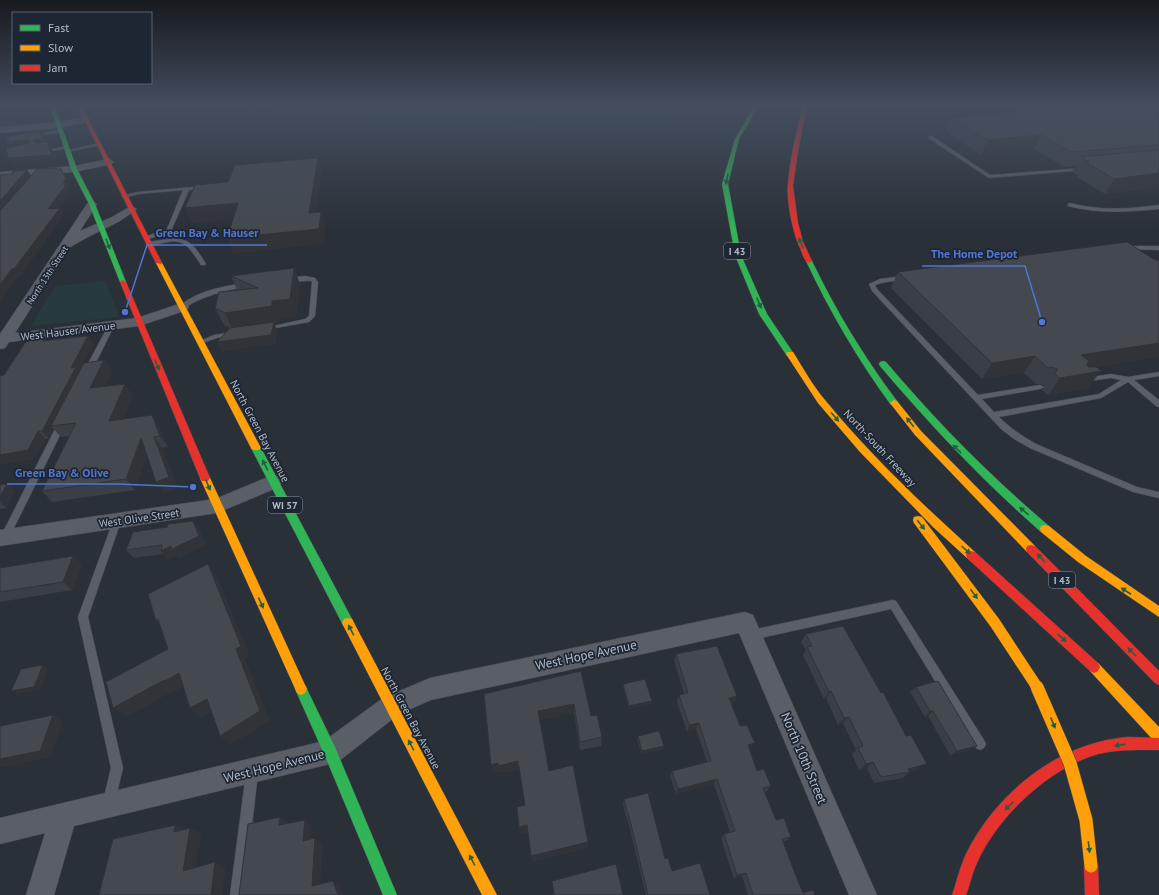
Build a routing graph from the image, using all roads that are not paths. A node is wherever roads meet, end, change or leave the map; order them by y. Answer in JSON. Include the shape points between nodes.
{"nodes":[{"id":1,"x":81,"y":147,"type":"edge"},
{"id":2,"x":101,"y":147,"type":"edge"},
{"id":3,"x":735,"y":147,"type":"edge"},
{"id":4,"x":796,"y":147,"type":"edge"},
{"id":5,"x":945,"y":147,"type":"edge"},
{"id":6,"x":66,"y":149,"type":"junction"},
{"id":7,"x":46,"y":150,"type":"edge"},
{"id":8,"x":109,"y":162,"type":"junction"},
{"id":9,"x":1088,"y":168,"type":"edge"},
{"id":10,"x":74,"y":169,"type":"junction"},
{"id":11,"x":0,"y":175,"type":"edge"},
{"id":12,"x":210,"y":186,"type":"edge"},
{"id":13,"x":187,"y":188,"type":"junction"},
{"id":14,"x":124,"y":196,"type":"junction"},
{"id":15,"x":92,"y":204,"type":"junction"},
{"id":16,"x":1070,"y":206,"type":"dead end"},
{"id":17,"x":1159,"y":207,"type":"edge"},
{"id":18,"x":131,"y":209,"type":"junction"},
{"id":19,"x":102,"y":227,"type":"junction"},
{"id":20,"x":148,"y":241,"type":"junction"},
{"id":21,"x":1159,"y":248,"type":"edge"},
{"id":22,"x":1117,"y":249,"type":"edge"},
{"id":23,"x":63,"y":250,"type":"junction"},
{"id":24,"x":203,"y":264,"type":"dead end"},
{"id":25,"x":912,"y":277,"type":"edge"},
{"id":26,"x":817,"y":279,"type":"junction"},
{"id":27,"x":283,"y":280,"type":"edge"},
{"id":28,"x":254,"y":284,"type":"edge"},
{"id":29,"x":182,"y":307,"type":"junction"},
{"id":30,"x":139,"y":322,"type":"junction"},
{"id":31,"x":111,"y":326,"type":"junction"},
{"id":32,"x":854,"y":326,"type":"dead end"},
{"id":33,"x":260,"y":330,"type":"edge"},
{"id":34,"x":238,"y":333,"type":"edge"},
{"id":35,"x":2,"y":341,"type":"edge"},
{"id":36,"x":200,"y":342,"type":"junction"},
{"id":37,"x":877,"y":356,"type":"dead end"},
{"id":38,"x":1159,"y":374,"type":"edge"},
{"id":39,"x":84,"y":378,"type":"edge"},
{"id":40,"x":1128,"y":379,"type":"junction"},
{"id":41,"x":1080,"y":381,"type":"edge"},
{"id":42,"x":1040,"y":387,"type":"dead end"},
{"id":43,"x":976,"y":398,"type":"junction"},
{"id":44,"x":1159,"y":404,"type":"edge"},
{"id":45,"x":992,"y":415,"type":"junction"},
{"id":46,"x":63,"y":421,"type":"edge"},
{"id":47,"x":863,"y":450,"type":"junction"},
{"id":48,"x":274,"y":482,"type":"junction"},
{"id":49,"x":1159,"y":495,"type":"edge"},
{"id":50,"x":217,"y":506,"type":"junction"},
{"id":51,"x":117,"y":521,"type":"junction"},
{"id":52,"x":2,"y":538,"type":"edge"},
{"id":53,"x":1159,"y":612,"type":"edge"},
{"id":54,"x":748,"y":628,"type":"junction"},
{"id":55,"x":1159,"y":680,"type":"edge"},
{"id":56,"x":391,"y":706,"type":"junction"},
{"id":57,"x":1159,"y":736,"type":"edge"},
{"id":58,"x":980,"y":744,"type":"dead end"},
{"id":59,"x":1159,"y":744,"type":"edge"},
{"id":60,"x":330,"y":752,"type":"junction"},
{"id":61,"x":252,"y":772,"type":"junction"},
{"id":62,"x":108,"y":806,"type":"junction"},
{"id":63,"x":64,"y":816,"type":"junction"},
{"id":64,"x":0,"y":831,"type":"edge"},
{"id":65,"x":40,"y":895,"type":"edge"},
{"id":66,"x":237,"y":895,"type":"edge"},
{"id":67,"x":390,"y":895,"type":"edge"},
{"id":68,"x":490,"y":895,"type":"edge"},
{"id":69,"x":863,"y":895,"type":"edge"},
{"id":70,"x":960,"y":895,"type":"edge"},
{"id":71,"x":1092,"y":895,"type":"edge"}],
"edges":[{"from":1,"to":6,"type":"lane"},
{"from":2,"to":8,"type":"main road","name":"North Green Bay Avenue","number":"WI 57"},
{"from":3,"to":47,"type":"main road","name":"North-South Freeway","number":"I 43","one_way":true,"via":[[725,184],[738,255],[763,314],[821,401]]},
{"from":26,"to":4,"type":"main road","number":"I 43","one_way":true,"via":[[800,242],[795,223],[790,186]]},
{"from":5,"to":9,"type":"lane","via":[[989,177]]},
{"from":6,"to":7,"type":"lane"},
{"from":6,"to":10,"type":"main road"},
{"from":8,"to":10,"type":"street"},
{"from":8,"to":14,"type":"main road","name":"North Green Bay Avenue","number":"WI 57"},
{"from":10,"to":11,"type":"street","via":[[39,174]]},
{"from":10,"to":15,"type":"main road"},
{"from":12,"to":13,"type":"lane"},
{"from":13,"to":14,"type":"lane"},
{"from":13,"to":20,"type":"lane","via":[[169,230]]},
{"from":14,"to":18,"type":"main road","name":"North Green Bay Avenue","number":"WI 57"},
{"from":15,"to":19,"type":"main road"},
{"from":15,"to":23,"type":"street","name":"North 13th Street"},
{"from":16,"to":17,"type":"lane","via":[[1105,213]]},
{"from":18,"to":19,"type":"street"},
{"from":18,"to":20,"type":"main road","name":"North Green Bay Avenue","number":"WI 57"},
{"from":19,"to":23,"type":"street","via":[[76,238]]},
{"from":19,"to":30,"type":"main road","one_way":true},
{"from":20,"to":24,"type":"lane","via":[[179,241],[188,244]]},
{"from":20,"to":29,"type":"main road","name":"North Green Bay Avenue","number":"WI 57"},
{"from":21,"to":22,"type":"lane"},
{"from":23,"to":35,"type":"street","name":"North 13th Street"},
{"from":25,"to":43,"type":"lane","via":[[872,284],[874,290]]},
{"from":26,"to":32,"type":"main road"},
{"from":55,"to":26,"type":"main road","number":"I 43","one_way":true,"via":[[918,433],[872,374],[838,321]]},
{"from":27,"to":33,"type":"lane","via":[[313,279],[315,282],[312,316],[307,321],[296,324]]},
{"from":28,"to":29,"type":"lane","via":[[213,291]]},
{"from":29,"to":30,"type":"street","name":"West Hauser Avenue"},
{"from":29,"to":36,"type":"main road","name":"North Green Bay Avenue","number":"WI 57"},
{"from":30,"to":31,"type":"street","name":"West Hauser Avenue"},
{"from":30,"to":50,"type":"main road","one_way":true},
{"from":31,"to":35,"type":"street","name":"West Hauser Avenue"},
{"from":31,"to":39,"type":"lane"},
{"from":34,"to":36,"type":"lane","via":[[216,336]]},
{"from":48,"to":36,"type":"main road","name":"North Green Bay Avenue","number":"WI 57","one_way":true},
{"from":53,"to":37,"type":"main road","one_way":true,"via":[[1121,588],[1052,535],[990,482],[954,446]]},
{"from":38,"to":40,"type":"lane"},
{"from":40,"to":41,"type":"lane","via":[[1111,376]]},
{"from":40,"to":44,"type":"lane"},
{"from":40,"to":45,"type":"lane","via":[[1101,396]]},
{"from":42,"to":43,"type":"lane"},
{"from":43,"to":45,"type":"lane"},
{"from":45,"to":49,"type":"lane","via":[[1017,438],[1033,446],[1136,490]]},
{"from":46,"to":52,"type":"lane"},
{"from":47,"to":57,"type":"main road","name":"North-South Freeway","number":"I 43","one_way":true,"via":[[937,524],[1105,677]]},
{"from":47,"to":71,"type":"main road","one_way":true,"bridge":true,"via":[[951,563],[1021,660],[1037,687],[1070,763],[1086,820]]},
{"from":48,"to":50,"type":"street","name":"West Olive Street"},
{"from":56,"to":48,"type":"main road","name":"North Green Bay Avenue","number":"WI 57","one_way":true},
{"from":50,"to":51,"type":"street","name":"West Olive Street"},
{"from":50,"to":60,"type":"main road","one_way":true},
{"from":51,"to":52,"type":"street","name":"West Olive Street"},
{"from":51,"to":62,"type":"lane","via":[[83,617],[117,768]]},
{"from":54,"to":56,"type":"street","name":"West Hope Avenue","via":[[430,689]]},
{"from":54,"to":58,"type":"lane","via":[[893,604]]},
{"from":54,"to":69,"type":"street","name":"North 10th Street"},
{"from":56,"to":60,"type":"street","name":"West Hope Avenue"},
{"from":68,"to":56,"type":"main road","name":"North Green Bay Avenue","number":"WI 57","one_way":true},
{"from":59,"to":70,"type":"main road","one_way":true,"via":[[1140,742],[1090,750],[1055,767],[999,815],[972,858]]},
{"from":60,"to":61,"type":"street","name":"West Hope Avenue"},
{"from":60,"to":67,"type":"main road"},
{"from":61,"to":62,"type":"street","name":"West Hope Avenue"},
{"from":61,"to":66,"type":"lane"},
{"from":62,"to":63,"type":"street","name":"West Hope Avenue"},
{"from":63,"to":64,"type":"street","name":"West Hope Avenue"},
{"from":63,"to":65,"type":"street"}]}
